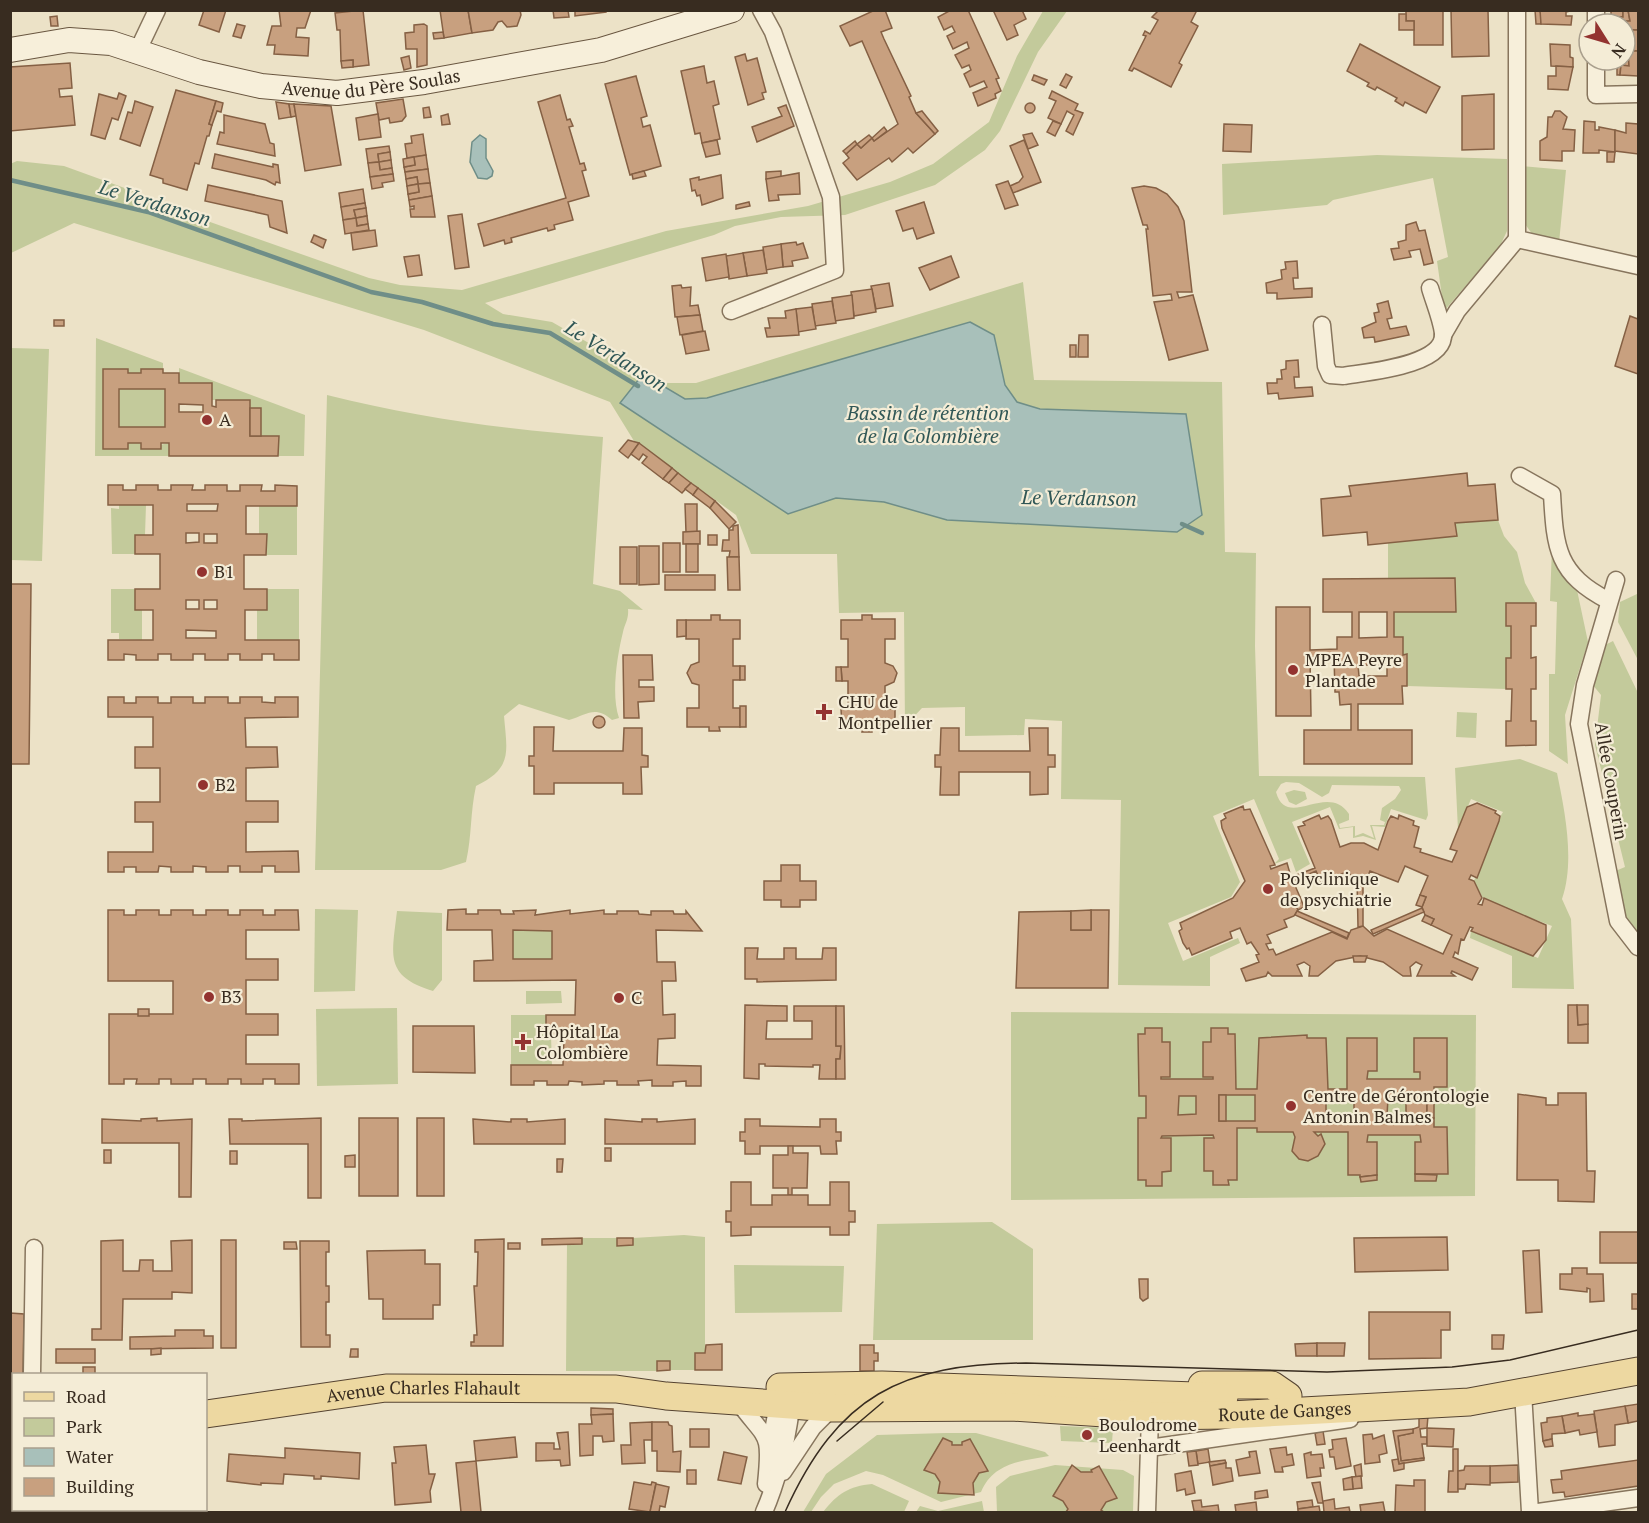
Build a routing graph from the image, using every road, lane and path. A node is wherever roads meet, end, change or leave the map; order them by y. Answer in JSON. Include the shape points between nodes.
{"nodes":[{"id":1,"x":157,"y":10,"type":"edge"},
{"id":2,"x":732,"y":10,"type":"edge"},
{"id":3,"x":760,"y":10,"type":"edge"},
{"id":4,"x":1517,"y":10,"type":"edge"},
{"id":5,"x":10,"y":50,"type":"edge"},
{"id":6,"x":138,"y":50,"type":"junction"},
{"id":7,"x":1596,"y":72,"type":"edge"},
{"id":8,"x":1638,"y":94,"type":"edge"},
{"id":9,"x":1518,"y":239,"type":"junction"},
{"id":10,"x":1638,"y":266,"type":"edge"},
{"id":11,"x":1430,"y":288,"type":"dead end"},
{"id":12,"x":731,"y":311,"type":"dead end"},
{"id":13,"x":1322,"y":325,"type":"dead end"},
{"id":14,"x":1443,"y":335,"type":"junction"},
{"id":15,"x":1520,"y":476,"type":"dead end"},
{"id":16,"x":1616,"y":580,"type":"dead end"},
{"id":17,"x":1609,"y":601,"type":"junction"},
{"id":18,"x":1638,"y":947,"type":"edge"},
{"id":19,"x":34,"y":1248,"type":"dead end"},
{"id":20,"x":1638,"y":1354,"type":"edge"},
{"id":21,"x":1638,"y":1371,"type":"edge"},
{"id":22,"x":32,"y":1373,"type":"edge"},
{"id":23,"x":642,"y":1391,"type":"junction"},
{"id":24,"x":1523,"y":1392,"type":"junction"},
{"id":25,"x":786,"y":1396,"type":"junction"},
{"id":26,"x":737,"y":1400,"type":"junction"},
{"id":27,"x":1149,"y":1400,"type":"junction"},
{"id":28,"x":832,"y":1408,"type":"junction"},
{"id":29,"x":1361,"y":1408,"type":"junction"},
{"id":30,"x":207,"y":1414,"type":"edge"},
{"id":31,"x":770,"y":1448,"type":"junction"},
{"id":32,"x":1149,"y":1448,"type":"junction"},
{"id":33,"x":775,"y":1485,"type":"junction"},
{"id":34,"x":1634,"y":1503,"type":"edge"},
{"id":35,"x":763,"y":1512,"type":"edge"},
{"id":36,"x":1147,"y":1512,"type":"edge"},
{"id":37,"x":1530,"y":1512,"type":"edge"},
{"id":38,"x":1538,"y":1512,"type":"edge"}],
"edges":[{"from":1,"to":6,"type":"street"},
{"from":2,"to":6,"type":"main road","name":"Avenue du Père Soulas","via":[[601,50],[424,82],[337,93],[261,86],[199,72]]},
{"from":3,"to":12,"type":"street","via":[[773,32],[831,197],[835,270]]},
{"from":4,"to":9,"type":"street"},
{"from":5,"to":6,"type":"main road","name":"Avenue du Père Soulas","via":[[69,40],[111,43]]},
{"from":7,"to":8,"type":"street","via":[[1596,95]]},
{"from":9,"to":10,"type":"street"},
{"from":9,"to":14,"type":"street","via":[[1457,311]]},
{"from":11,"to":14,"type":"street"},
{"from":13,"to":14,"type":"street","via":[[1326,366],[1328,373],[1336,376],[1428,358]]},
{"from":15,"to":17,"type":"street","via":[[1552,494],[1554,534],[1570,574],[1586,589]]},
{"from":16,"to":17,"type":"street","name":"Allée Couperin"},
{"from":17,"to":18,"type":"street","name":"Allée Couperin","via":[[1585,685],[1579,724],[1618,921]]},
{"from":19,"to":22,"type":"street"},
{"from":20,"to":27,"type":"main road","name":"Route de Ganges","via":[[1473,1386]]},
{"from":21,"to":24,"type":"main road","name":"Route de Ganges"},
{"from":23,"to":25,"type":"main road","name":"Avenue Charles Flahault","via":[[664,1384]]},
{"from":23,"to":26,"type":"main road","name":"Avenue Charles Flahault"},
{"from":23,"to":30,"type":"main road","name":"Avenue Charles Flahault","via":[[386,1388]]},
{"from":24,"to":29,"type":"main road","name":"Route de Ganges","via":[[1469,1402]]},
{"from":24,"to":37,"type":"street"},
{"from":25,"to":26,"type":"main road","name":"Avenue Charles Flahault"},
{"from":25,"to":27,"type":"main road","name":"Route de Ganges","via":[[882,1385]]},
{"from":25,"to":28,"type":"main road"},
{"from":25,"to":31,"type":"street","via":[[777,1409]]},
{"from":25,"to":33,"type":"street","via":[[790,1409]]},
{"from":26,"to":31,"type":"street","via":[[758,1423]]},
{"from":27,"to":28,"type":"main road","via":[[1011,1407]]},
{"from":27,"to":29,"type":"main road","name":"Route de Ganges"},
{"from":27,"to":32,"type":"street"},
{"from":28,"to":33,"type":"street","via":[[809,1433]]},
{"from":29,"to":32,"type":"street","via":[[1353,1419]]},
{"from":31,"to":35,"type":"street"},
{"from":32,"to":36,"type":"street"},
{"from":33,"to":35,"type":"street"},
{"from":34,"to":38,"type":"street"}]}
